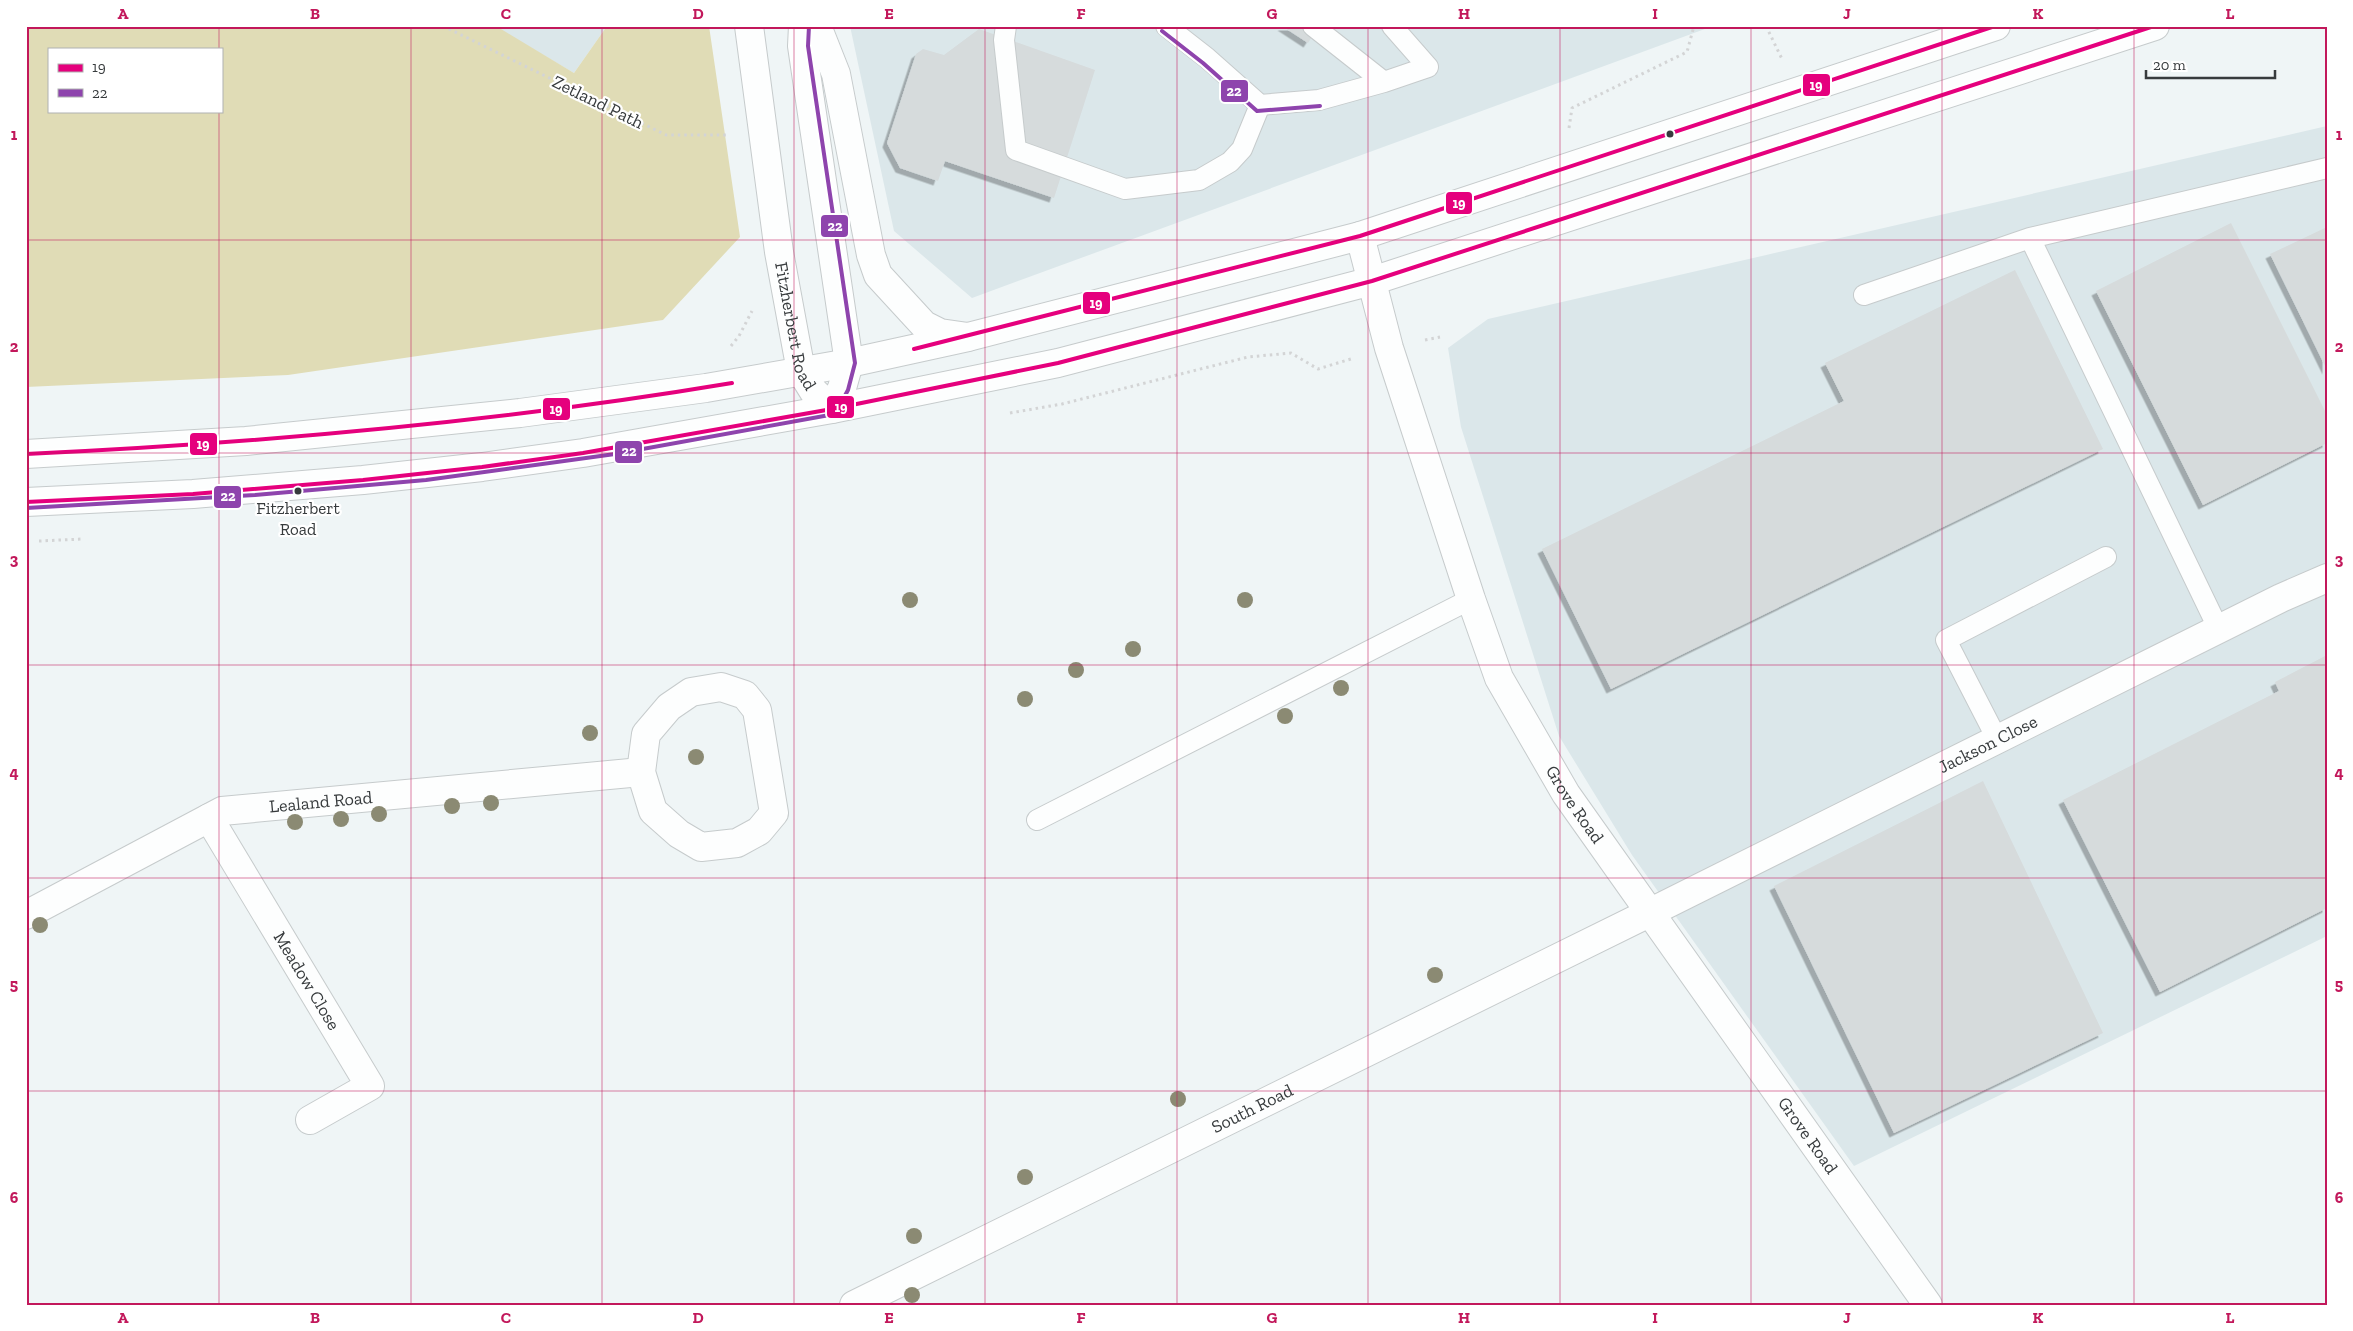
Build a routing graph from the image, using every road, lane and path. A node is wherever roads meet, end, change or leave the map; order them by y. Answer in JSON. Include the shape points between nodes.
{"nodes":[{"id":1,"x":443,"y":26,"type":"edge"},
{"id":2,"x":749,"y":26,"type":"edge"},
{"id":3,"x":804,"y":26,"type":"edge"},
{"id":4,"x":817,"y":26,"type":"edge"},
{"id":5,"x":1006,"y":26,"type":"edge"},
{"id":6,"x":1166,"y":26,"type":"edge"},
{"id":7,"x":1313,"y":26,"type":"edge"},
{"id":8,"x":1392,"y":26,"type":"edge"},
{"id":9,"x":1694,"y":26,"type":"edge"},
{"id":10,"x":1766,"y":26,"type":"edge"},
{"id":11,"x":1996,"y":26,"type":"edge"},
{"id":12,"x":2155,"y":26,"type":"edge"},
{"id":13,"x":1783,"y":62,"type":"dead end"},
{"id":14,"x":1384,"y":82,"type":"junction"},
{"id":15,"x":1260,"y":106,"type":"junction"},
{"id":16,"x":1568,"y":128,"type":"dead end"},
{"id":17,"x":764,"y":134,"type":"junction"},
{"id":18,"x":2327,"y":168,"type":"edge"},
{"id":19,"x":1360,"y":236,"type":"junction"},
{"id":20,"x":2030,"y":238,"type":"junction"},
{"id":21,"x":1372,"y":281,"type":"junction"},
{"id":22,"x":1864,"y":295,"type":"dead end"},
{"id":23,"x":753,"y":309,"type":"dead end"},
{"id":24,"x":968,"y":337,"type":"junction"},
{"id":25,"x":729,"y":348,"type":"dead end"},
{"id":26,"x":849,"y":363,"type":"junction"},
{"id":27,"x":801,"y":371,"type":"junction"},
{"id":28,"x":832,"y":409,"type":"junction"},
{"id":29,"x":26,"y":454,"type":"edge"},
{"id":30,"x":26,"y":502,"type":"edge"},
{"id":31,"x":2106,"y":557,"type":"dead end"},
{"id":32,"x":2327,"y":578,"type":"edge"},
{"id":33,"x":1471,"y":599,"type":"junction"},
{"id":34,"x":2219,"y":630,"type":"junction"},
{"id":35,"x":1997,"y":739,"type":"junction"},
{"id":36,"x":641,"y":772,"type":"junction"},
{"id":37,"x":209,"y":818,"type":"junction"},
{"id":38,"x":1037,"y":820,"type":"dead end"},
{"id":39,"x":1651,"y":912,"type":"junction"},
{"id":40,"x":26,"y":915,"type":"edge"},
{"id":41,"x":310,"y":1120,"type":"dead end"},
{"id":42,"x":854,"y":1305,"type":"edge"},
{"id":43,"x":1928,"y":1305,"type":"edge"}],
"edges":[{"from":1,"to":17,"type":"path","name":"Zetland Path","via":[[666,135]]},
{"from":2,"to":17,"type":"street","name":"Fitzherbert Road"},
{"from":3,"to":26,"type":"street","name":"Fitzherbert Road","via":[[802,46]]},
{"from":4,"to":24,"type":"street","via":[[836,74],[871,255],[878,275],[924,325],[940,334]]},
{"from":5,"to":15,"type":"lane","via":[[1004,40],[1016,150],[1125,188],[1199,180],[1217,172],[1242,148]]},
{"from":6,"to":15,"type":"lane"},
{"from":7,"to":14,"type":"lane"},
{"from":8,"to":14,"type":"lane","via":[[1428,67]]},
{"from":9,"to":16,"type":"path","via":[[1687,52],[1572,108]]},
{"from":10,"to":13,"type":"path"},
{"from":11,"to":19,"type":"street"},
{"from":12,"to":21,"type":"street"},
{"from":14,"to":15,"type":"lane","via":[[1319,100]]},
{"from":17,"to":27,"type":"street","name":"Fitzherbert Road","via":[[779,252]]},
{"from":18,"to":20,"type":"lane"},
{"from":19,"to":21,"type":"street","name":"Grove Road"},
{"from":19,"to":24,"type":"street"},
{"from":20,"to":22,"type":"lane"},
{"from":20,"to":34,"type":"lane"},
{"from":21,"to":28,"type":"street","via":[[1058,363]]},
{"from":21,"to":33,"type":"street","name":"Grove Road","via":[[1389,348]]},
{"from":23,"to":25,"type":"path","via":[[740,336]]},
{"from":24,"to":26,"type":"street"},
{"from":26,"to":27,"type":"street"},
{"from":26,"to":28,"type":"street","name":"Fitzherbert Road"},
{"from":27,"to":28,"type":"street","name":"Fitzherbert Road","via":[[814,392]]},
{"from":27,"to":29,"type":"street","via":[[706,388],[399,426],[246,441]]},
{"from":28,"to":30,"type":"street","via":[[583,453],[482,467],[221,491]]},
{"from":31,"to":35,"type":"lane","via":[[1946,640]]},
{"from":32,"to":34,"type":"street","name":"Jackson Close"},
{"from":33,"to":38,"type":"lane"},
{"from":33,"to":39,"type":"street","name":"Grove Road","via":[[1499,678],[1513,703],[1566,794]]},
{"from":34,"to":35,"type":"street","name":"Jackson Close"},
{"from":35,"to":39,"type":"street","name":"Jackson Close"},
{"from":36,"to":36,"type":"street","via":[[652,811],[679,834],[701,847],[737,843],[759,831],[774,813],[757,710],[745,695],[721,687],[691,692],[669,707],[646,734]]},
{"from":36,"to":37,"type":"street","name":"Lealand Road","via":[[222,811]]},
{"from":37,"to":40,"type":"street","name":"Lealand Road"},
{"from":37,"to":41,"type":"street","name":"Meadow Close","via":[[370,1086]]},
{"from":39,"to":42,"type":"street","name":"South Road"},
{"from":39,"to":43,"type":"street","name":"Grove Road"}]}
